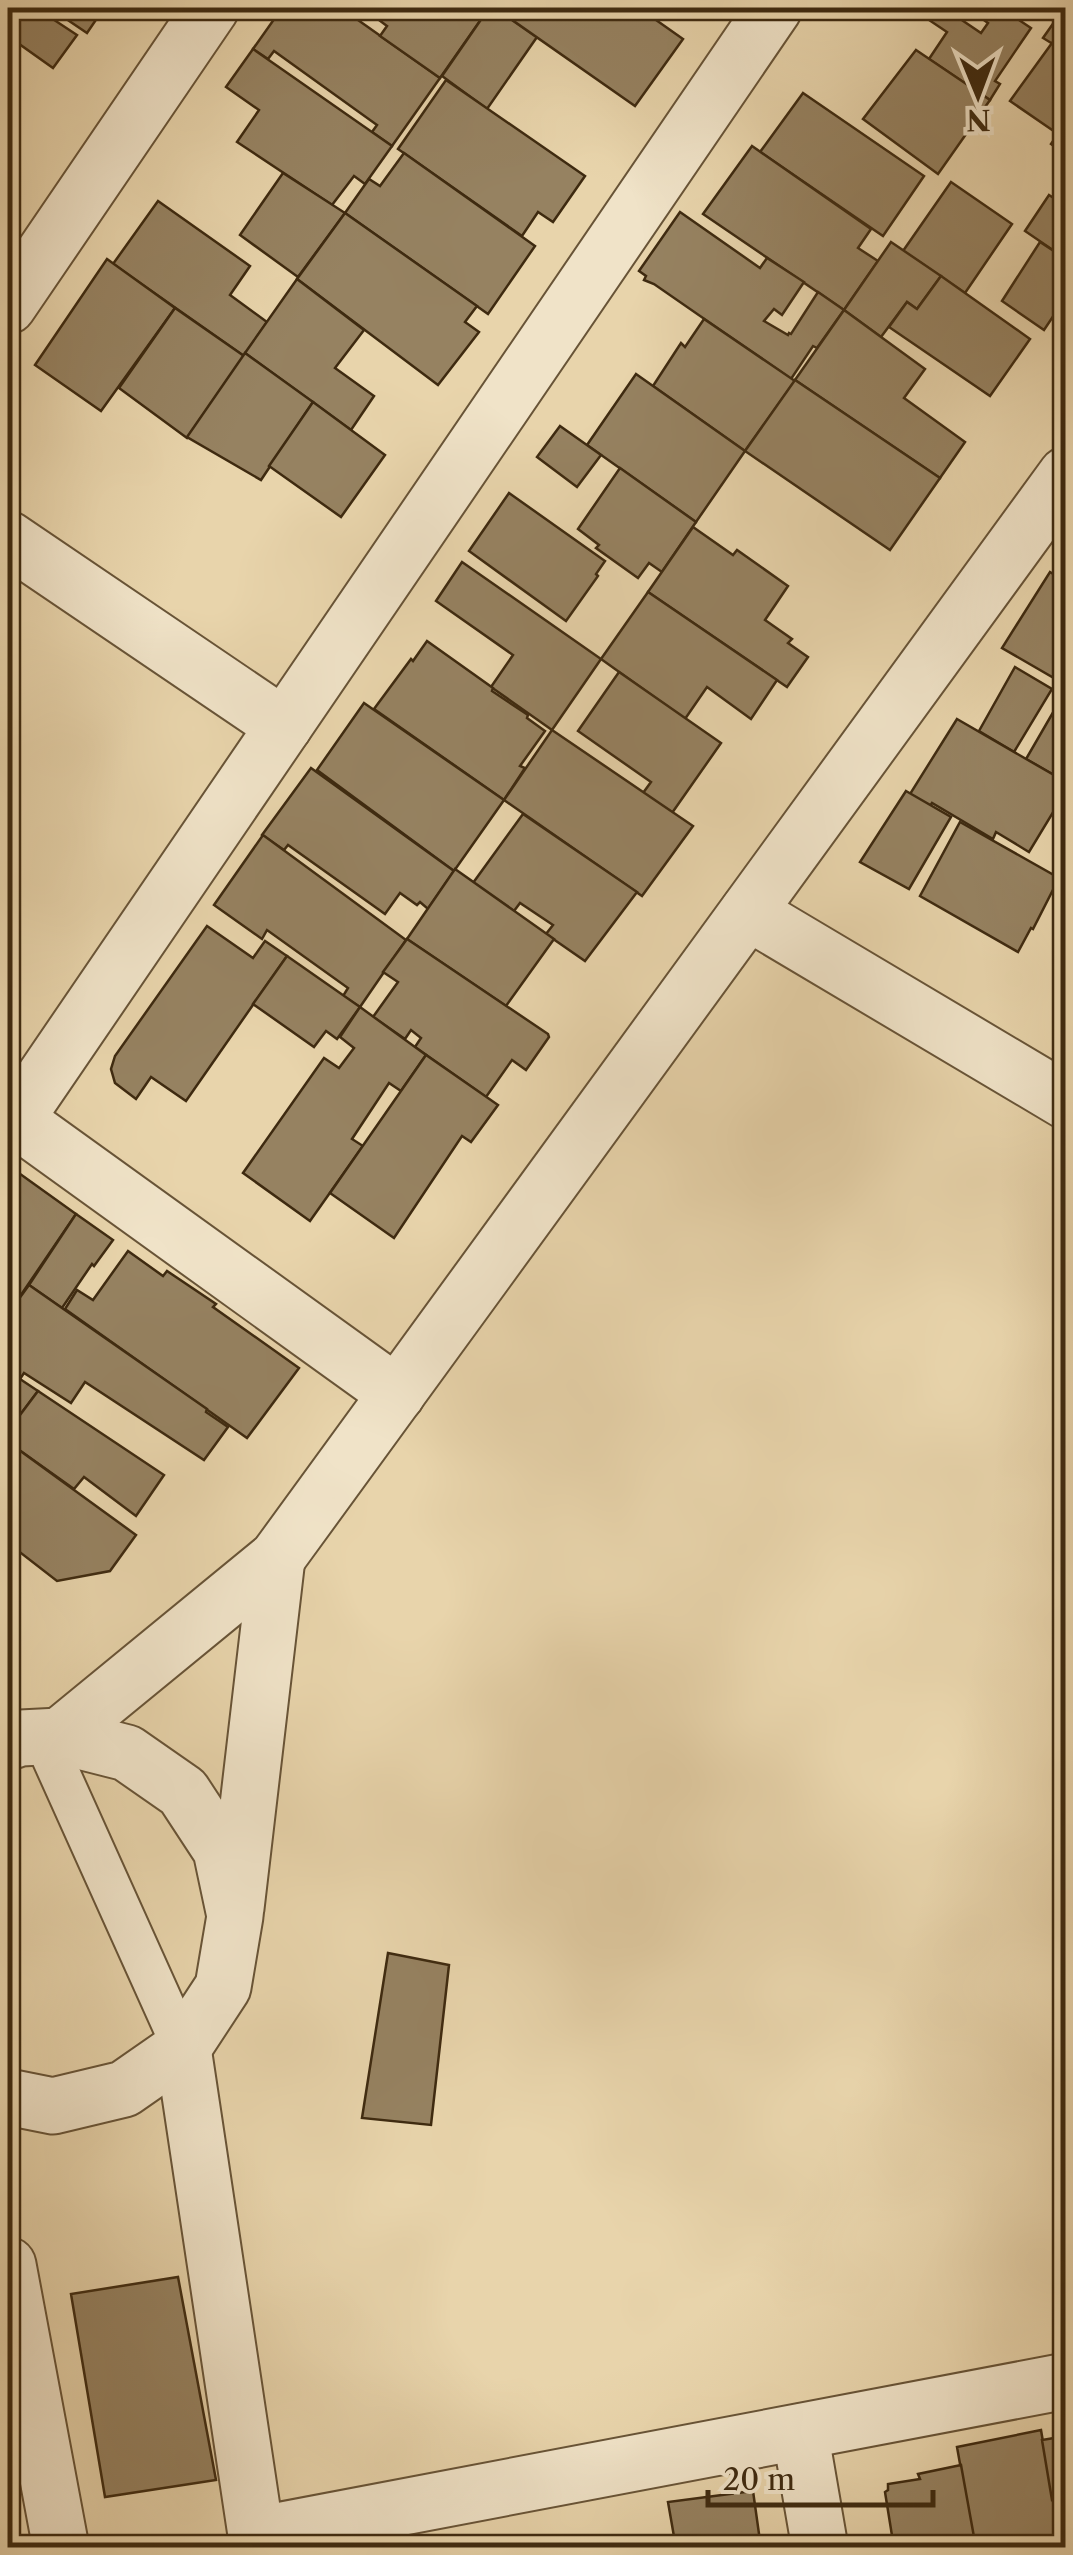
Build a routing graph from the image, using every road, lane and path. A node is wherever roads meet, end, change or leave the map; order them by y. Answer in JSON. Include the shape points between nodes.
{"nodes":[{"id":1,"x":211,"y":8,"type":"edge"},
{"id":2,"x":774,"y":8,"type":"edge"},
{"id":3,"x":8,"y":306,"type":"edge"},
{"id":4,"x":1066,"y":476,"type":"edge"},
{"id":5,"x":1049,"y":529,"type":"edge"},
{"id":6,"x":8,"y":540,"type":"edge"},
{"id":7,"x":284,"y":726,"type":"junction"},
{"id":8,"x":748,"y":912,"type":"junction"},
{"id":9,"x":1066,"y":1100,"type":"edge"},
{"id":10,"x":11,"y":1117,"type":"edge"},
{"id":11,"x":397,"y":1394,"type":"junction"},
{"id":12,"x":277,"y":1558,"type":"junction"},
{"id":13,"x":28,"y":1737,"type":"edge"},
{"id":14,"x":235,"y":1916,"type":"junction"},
{"id":15,"x":183,"y":2048,"type":"junction"},
{"id":16,"x":8,"y":2097,"type":"edge"},
{"id":17,"x":8,"y":2265,"type":"edge"},
{"id":18,"x":13,"y":2328,"type":"edge"},
{"id":19,"x":1066,"y":2381,"type":"edge"},
{"id":20,"x":800,"y":2432,"type":"junction"},
{"id":21,"x":256,"y":2541,"type":"edge"},
{"id":22,"x":61,"y":2548,"type":"edge"},
{"id":23,"x":820,"y":2548,"type":"edge"}],
"edges":[{"from":1,"to":3,"type":"street"},
{"from":2,"to":7,"type":"street"},
{"from":4,"to":5,"type":"street"},
{"from":5,"to":8,"type":"street"},
{"from":6,"to":7,"type":"street"},
{"from":7,"to":10,"type":"street"},
{"from":8,"to":9,"type":"street"},
{"from":8,"to":11,"type":"street"},
{"from":10,"to":11,"type":"street"},
{"from":11,"to":12,"type":"street"},
{"from":12,"to":13,"type":"street"},
{"from":12,"to":14,"type":"street"},
{"from":13,"to":14,"type":"street","via":[[127,1752],[183,1792],[220,1850]]},
{"from":13,"to":15,"type":"lane"},
{"from":14,"to":15,"type":"street","via":[[223,1988]]},
{"from":15,"to":16,"type":"street","via":[[124,2089],[53,2106]]},
{"from":15,"to":21,"type":"street"},
{"from":17,"to":18,"type":"street"},
{"from":18,"to":22,"type":"street"},
{"from":19,"to":20,"type":"street"},
{"from":20,"to":21,"type":"street"},
{"from":20,"to":23,"type":"street"}]}
